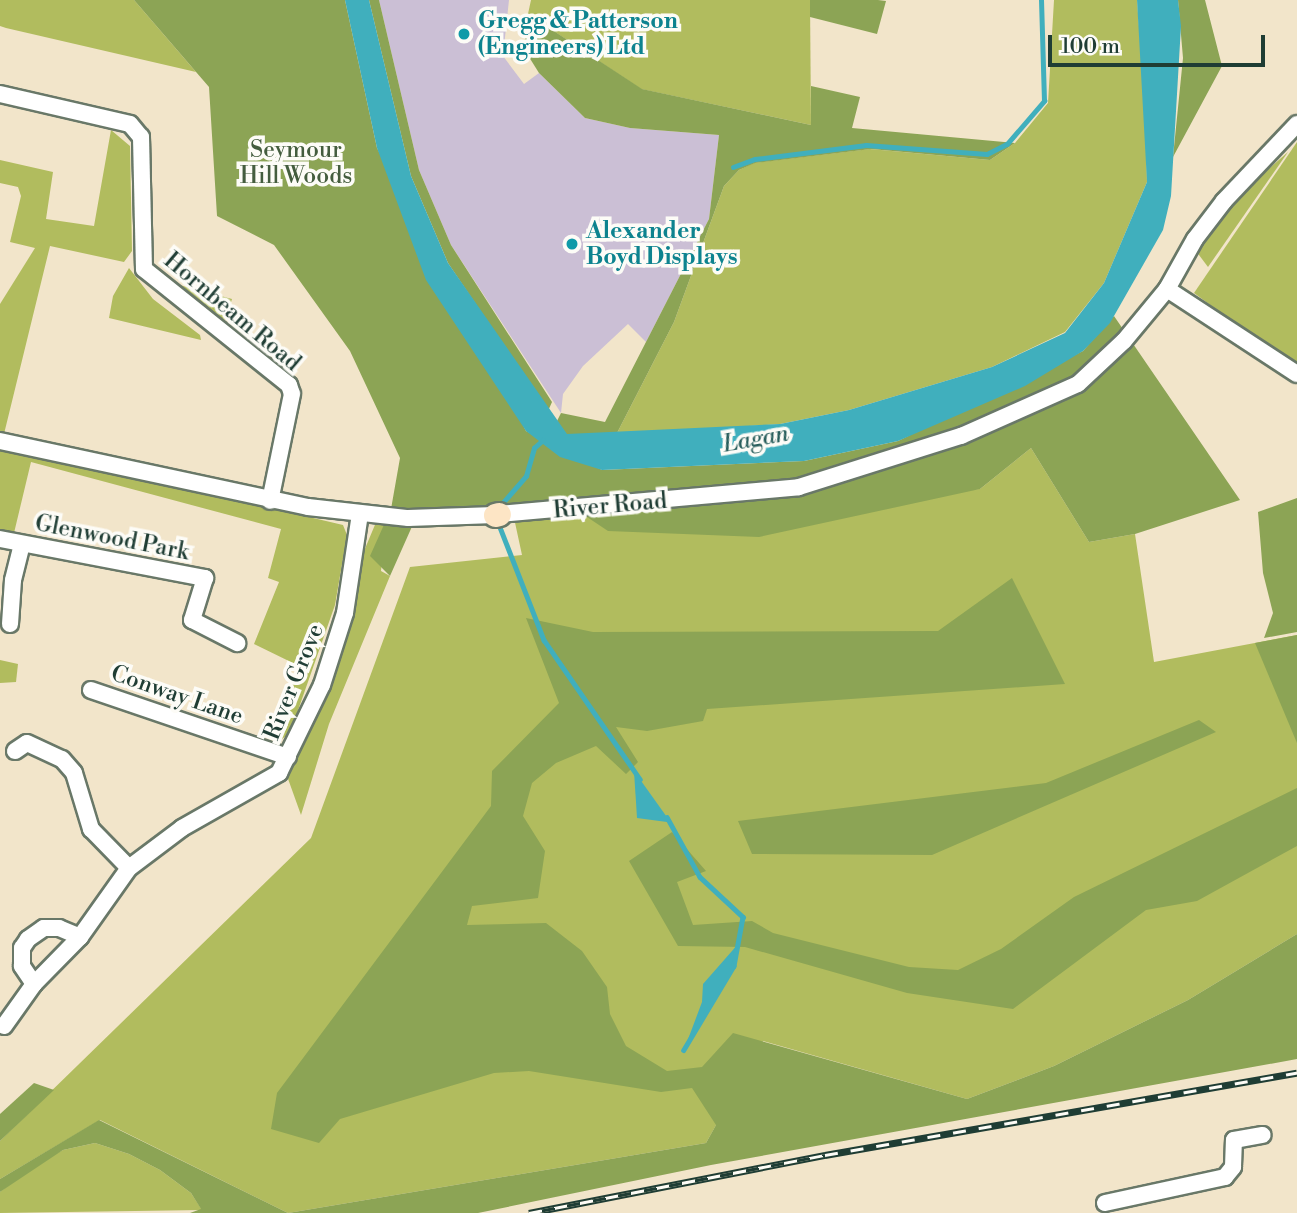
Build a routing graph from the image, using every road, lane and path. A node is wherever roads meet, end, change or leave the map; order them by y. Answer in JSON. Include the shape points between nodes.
{"nodes":[{"id":1,"x":0,"y":94,"type":"edge"},
{"id":2,"x":1297,"y":124,"type":"edge"},
{"id":3,"x":1167,"y":289,"type":"junction"},
{"id":4,"x":1297,"y":374,"type":"edge"},
{"id":5,"x":0,"y":441,"type":"edge"},
{"id":6,"x":270,"y":501,"type":"junction"},
{"id":7,"x":360,"y":514,"type":"junction"},
{"id":8,"x":0,"y":540,"type":"edge"},
{"id":9,"x":22,"y":545,"type":"junction"},
{"id":10,"x":10,"y":624,"type":"dead end"},
{"id":11,"x":237,"y":643,"type":"dead end"},
{"id":12,"x":91,"y":691,"type":"dead end"},
{"id":13,"x":15,"y":751,"type":"dead end"},
{"id":14,"x":288,"y":757,"type":"junction"},
{"id":15,"x":129,"y":868,"type":"junction"},
{"id":16,"x":80,"y":937,"type":"junction"},
{"id":17,"x":34,"y":984,"type":"junction"},
{"id":18,"x":4,"y":1026,"type":"dead end"},
{"id":19,"x":1263,"y":1135,"type":"dead end"},
{"id":20,"x":1105,"y":1203,"type":"dead end"},
{"id":21,"x":1146,"y":1205,"type":"edge"}],
"edges":[{"from":1,"to":6,"type":"street","name":"Hornbeam Road","via":[[130,124],[141,137],[145,270],[289,385],[292,394]]},
{"from":2,"to":3,"type":"street","name":"River Road","via":[[1209,220]]},
{"from":3,"to":4,"type":"street"},
{"from":3,"to":7,"type":"street","name":"River Road","via":[[1124,341],[1078,384],[961,436],[799,486],[497,515]]},
{"from":5,"to":6,"type":"street","name":"River Road"},
{"from":6,"to":7,"type":"street","name":"River Road"},
{"from":7,"to":14,"type":"street","name":"River Grove","via":[[345,613],[322,686]]},
{"from":8,"to":9,"type":"street","name":"Glenwood Park"},
{"from":9,"to":10,"type":"street","via":[[13,580]]},
{"from":9,"to":11,"type":"street","name":"Glenwood Park","via":[[205,578],[192,620]]},
{"from":12,"to":14,"type":"street","name":"Conway Lane"},
{"from":13,"to":15,"type":"street","via":[[27,743],[62,759],[74,773],[91,829]]},
{"from":14,"to":15,"type":"street","name":"River Grove","via":[[279,773],[182,828]]},
{"from":15,"to":16,"type":"street","name":"River Grove"},
{"from":16,"to":17,"type":"street","name":"River Grove"},
{"from":16,"to":17,"type":"street","via":[[59,928],[44,928],[28,939],[22,948],[22,966]]},
{"from":17,"to":18,"type":"street","name":"River Grove"},
{"from":19,"to":21,"type":"street","via":[[1234,1140],[1233,1167],[1225,1177]]},
{"from":20,"to":21,"type":"street"}]}
